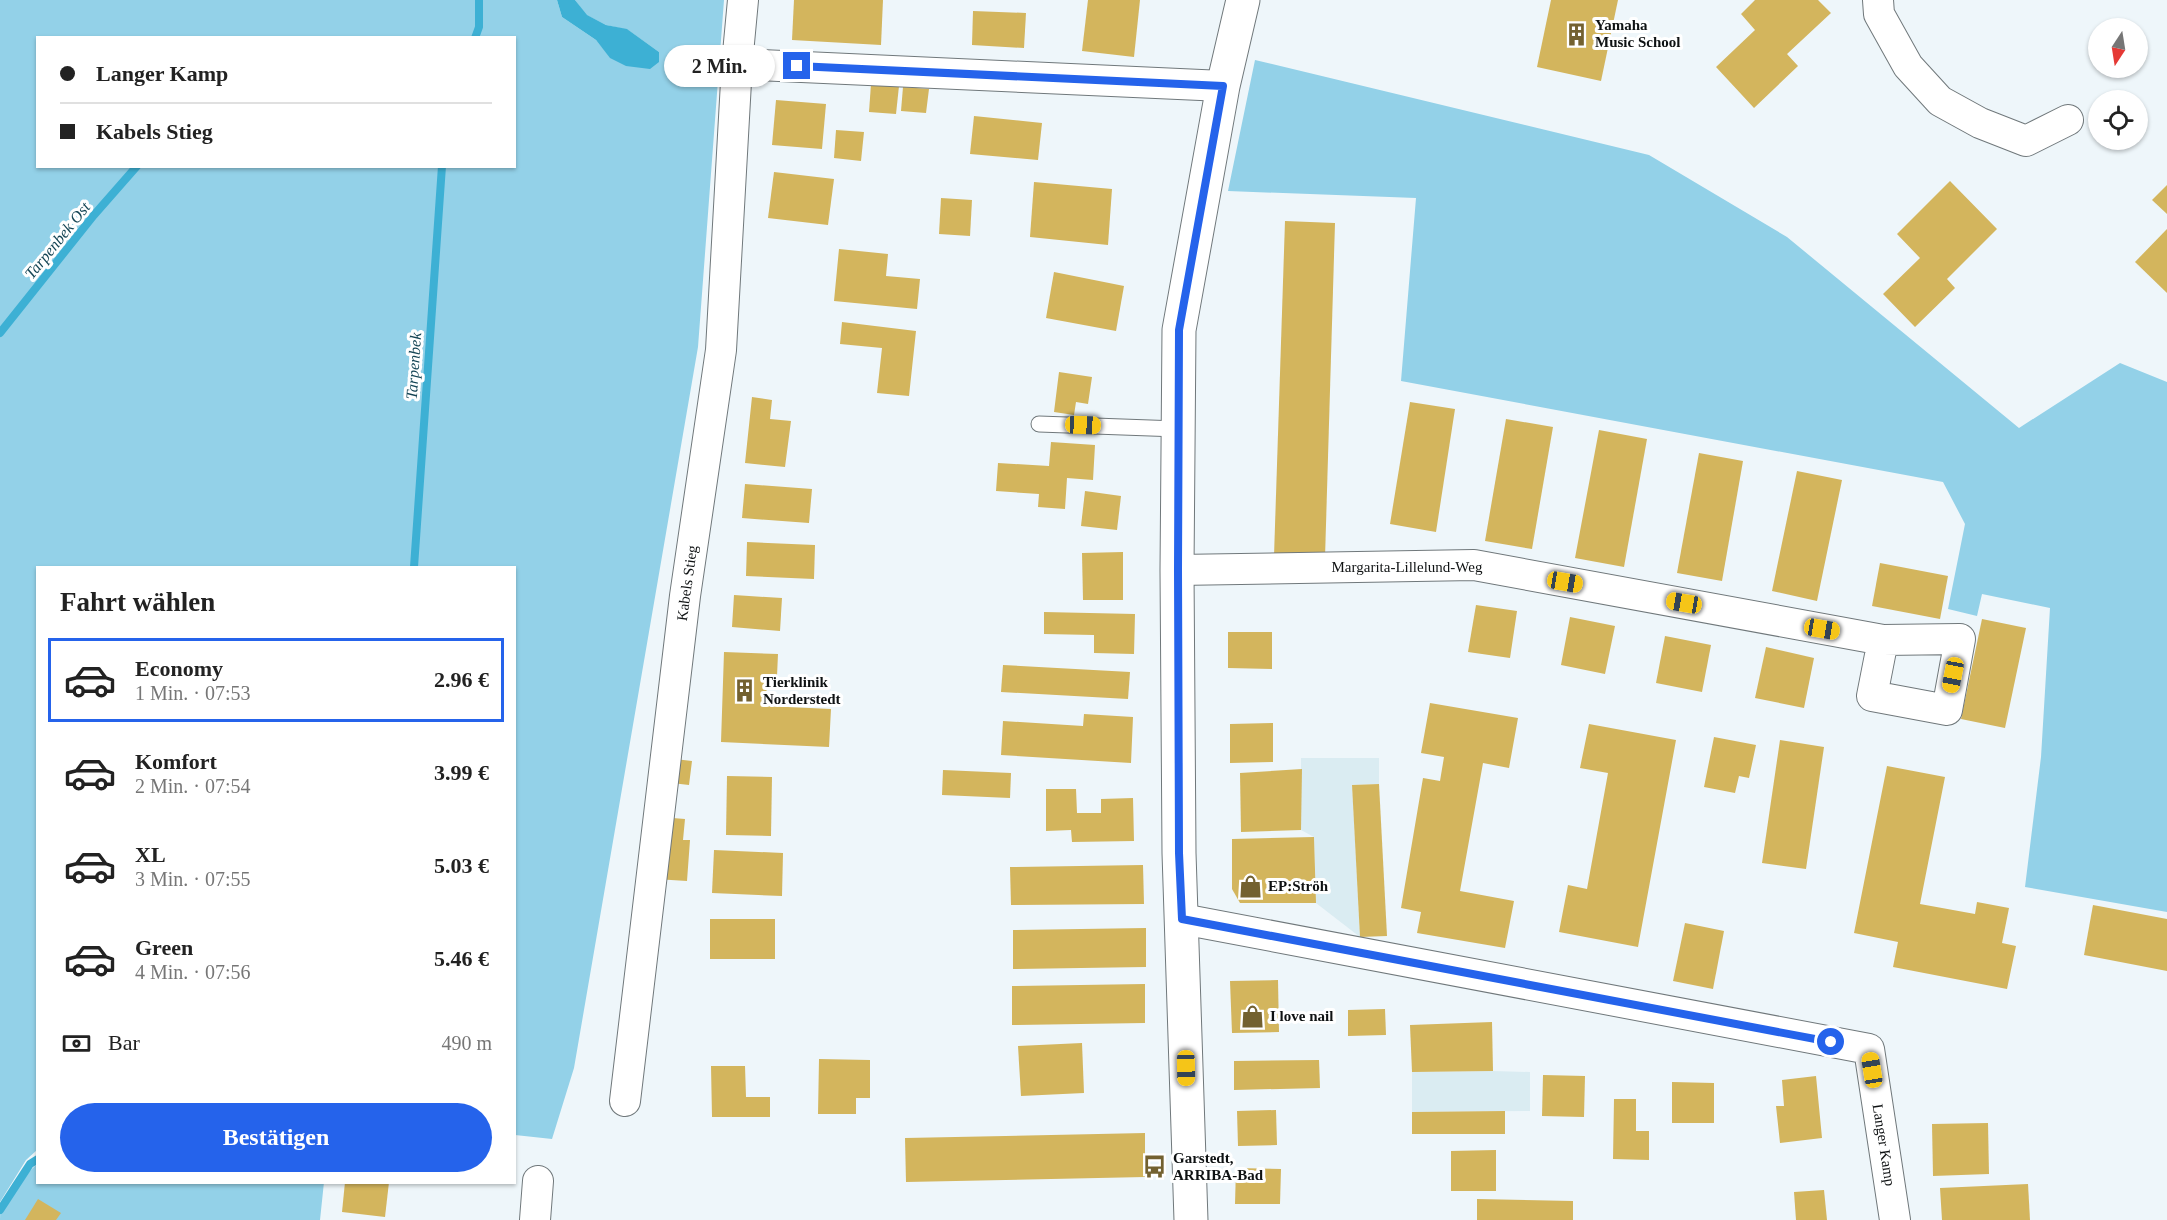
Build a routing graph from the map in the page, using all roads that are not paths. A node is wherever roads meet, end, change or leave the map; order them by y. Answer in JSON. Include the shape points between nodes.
{"nodes":[{"id":1,"x":743,"y":0,"type":"edge"},
{"id":2,"x":1243,"y":0,"type":"edge"},
{"id":3,"x":1878,"y":0,"type":"edge"},
{"id":4,"x":736,"y":64,"type":"junction"},
{"id":5,"x":1223,"y":86,"type":"junction"},
{"id":6,"x":2068,"y":120,"type":"dead end"},
{"id":7,"x":1039,"y":424,"type":"dead end"},
{"id":8,"x":1178,"y":429,"type":"junction"},
{"id":9,"x":1178,"y":570,"type":"junction"},
{"id":10,"x":1883,"y":639,"type":"dead end"},
{"id":11,"x":1182,"y":919,"type":"junction"},
{"id":12,"x":625,"y":1101,"type":"dead end"},
{"id":13,"x":538,"y":1180,"type":"dead end"},
{"id":14,"x":535,"y":1220,"type":"edge"},
{"id":15,"x":1191,"y":1220,"type":"edge"},
{"id":16,"x":1895,"y":1220,"type":"edge"}],
"edges":[{"from":1,"to":4,"type":"street","name":"Kabels Stieg"},
{"from":2,"to":5,"type":"main road"},
{"from":3,"to":6,"type":"street","via":[[1879,14],[1908,66],[1940,101],[1980,123],[2026,141]]},
{"from":4,"to":5,"type":"street"},
{"from":4,"to":12,"type":"street","name":"Kabels Stieg","via":[[721,350],[685,596]]},
{"from":5,"to":8,"type":"main road","via":[[1179,330]]},
{"from":7,"to":8,"type":"lane"},
{"from":8,"to":9,"type":"main road"},
{"from":9,"to":10,"type":"street","name":"Margarita-Lillelund-Weg","via":[[1474,565]]},
{"from":9,"to":11,"type":"main road"},
{"from":11,"to":15,"type":"main road"},
{"from":11,"to":16,"type":"street","name":"Langer Kamp","via":[[1869,1049]]},
{"from":13,"to":14,"type":"street"}]}
